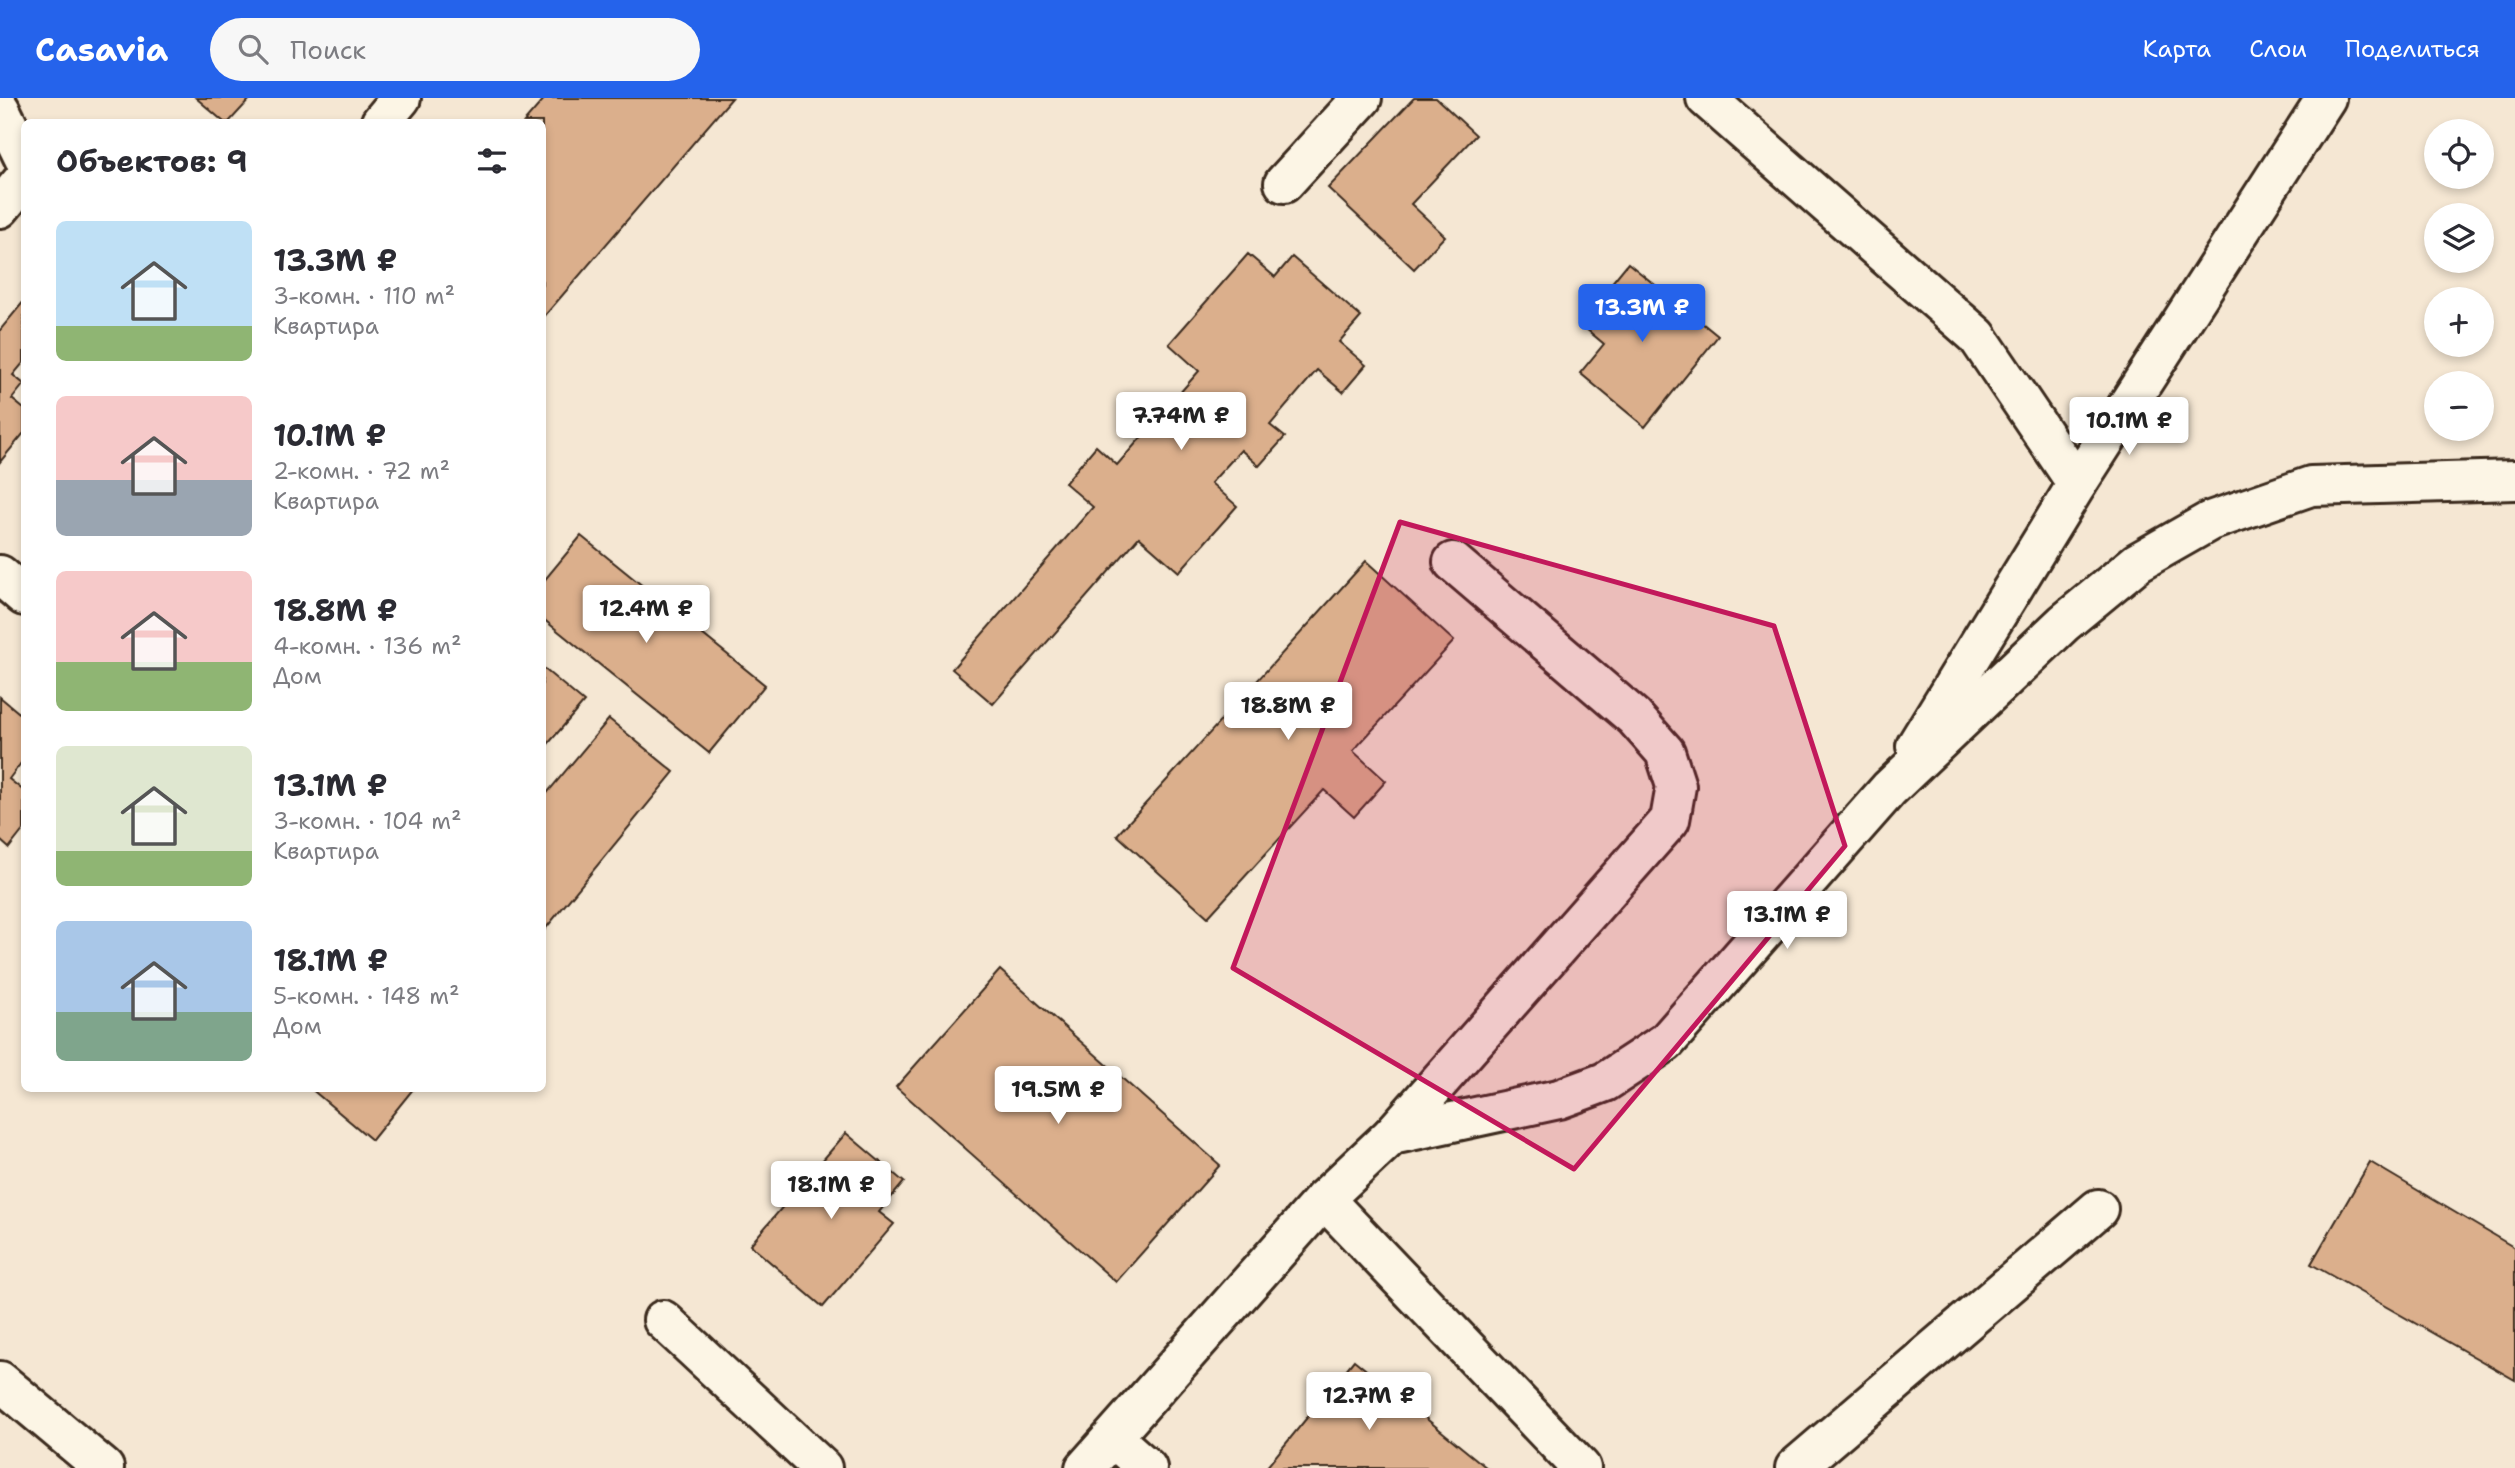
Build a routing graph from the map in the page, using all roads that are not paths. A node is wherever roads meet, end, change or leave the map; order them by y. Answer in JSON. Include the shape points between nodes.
{"nodes":[{"id":1,"x":401,"y":98,"type":"edge"},
{"id":2,"x":1362,"y":98,"type":"edge"},
{"id":3,"x":1706,"y":98,"type":"edge"},
{"id":4,"x":2326,"y":98,"type":"edge"},
{"id":5,"x":0,"y":109,"type":"edge"},
{"id":6,"x":384,"y":119,"type":"edge"},
{"id":7,"x":21,"y":152,"type":"edge"},
{"id":8,"x":21,"y":183,"type":"edge"},
{"id":9,"x":1284,"y":183,"type":"dead end"},
{"id":10,"x":0,"y":208,"type":"edge"},
{"id":11,"x":2515,"y":480,"type":"edge"},
{"id":12,"x":2077,"y":484,"type":"junction"},
{"id":13,"x":1453,"y":562,"type":"dead end"},
{"id":14,"x":0,"y":575,"type":"edge"},
{"id":15,"x":21,"y":593,"type":"edge"},
{"id":16,"x":1889,"y":789,"type":"junction"},
{"id":17,"x":1392,"y":1135,"type":"junction"},
{"id":18,"x":1324,"y":1199,"type":"junction"},
{"id":19,"x":2098,"y":1209,"type":"dead end"},
{"id":20,"x":663,"y":1321,"type":"dead end"},
{"id":21,"x":0,"y":1381,"type":"edge"},
{"id":22,"x":1113,"y":1438,"type":"junction"},
{"id":23,"x":104,"y":1468,"type":"edge"},
{"id":24,"x":822,"y":1468,"type":"edge"},
{"id":25,"x":1085,"y":1468,"type":"edge"},
{"id":26,"x":1147,"y":1468,"type":"edge"},
{"id":27,"x":1581,"y":1468,"type":"edge"},
{"id":28,"x":1795,"y":1468,"type":"edge"}],
"edges":[{"from":1,"to":6,"type":"street"},
{"from":2,"to":9,"type":"street"},
{"from":3,"to":12,"type":"street","via":[[1977,336]]},
{"from":4,"to":12,"type":"street"},
{"from":5,"to":7,"type":"street"},
{"from":8,"to":10,"type":"street"},
{"from":11,"to":16,"type":"street","via":[[2311,486],[2210,521],[2138,562],[2064,623]]},
{"from":12,"to":16,"type":"street"},
{"from":13,"to":17,"type":"street","via":[[1634,717],[1665,752],[1676,786],[1670,820]]},
{"from":14,"to":15,"type":"street"},
{"from":16,"to":17,"type":"street","via":[[1667,1042],[1605,1082],[1559,1099]]},
{"from":17,"to":18,"type":"street"},
{"from":18,"to":22,"type":"street"},
{"from":18,"to":27,"type":"street"},
{"from":19,"to":28,"type":"street"},
{"from":20,"to":24,"type":"street"},
{"from":21,"to":23,"type":"street"},
{"from":22,"to":25,"type":"street"},
{"from":22,"to":26,"type":"street"}]}
